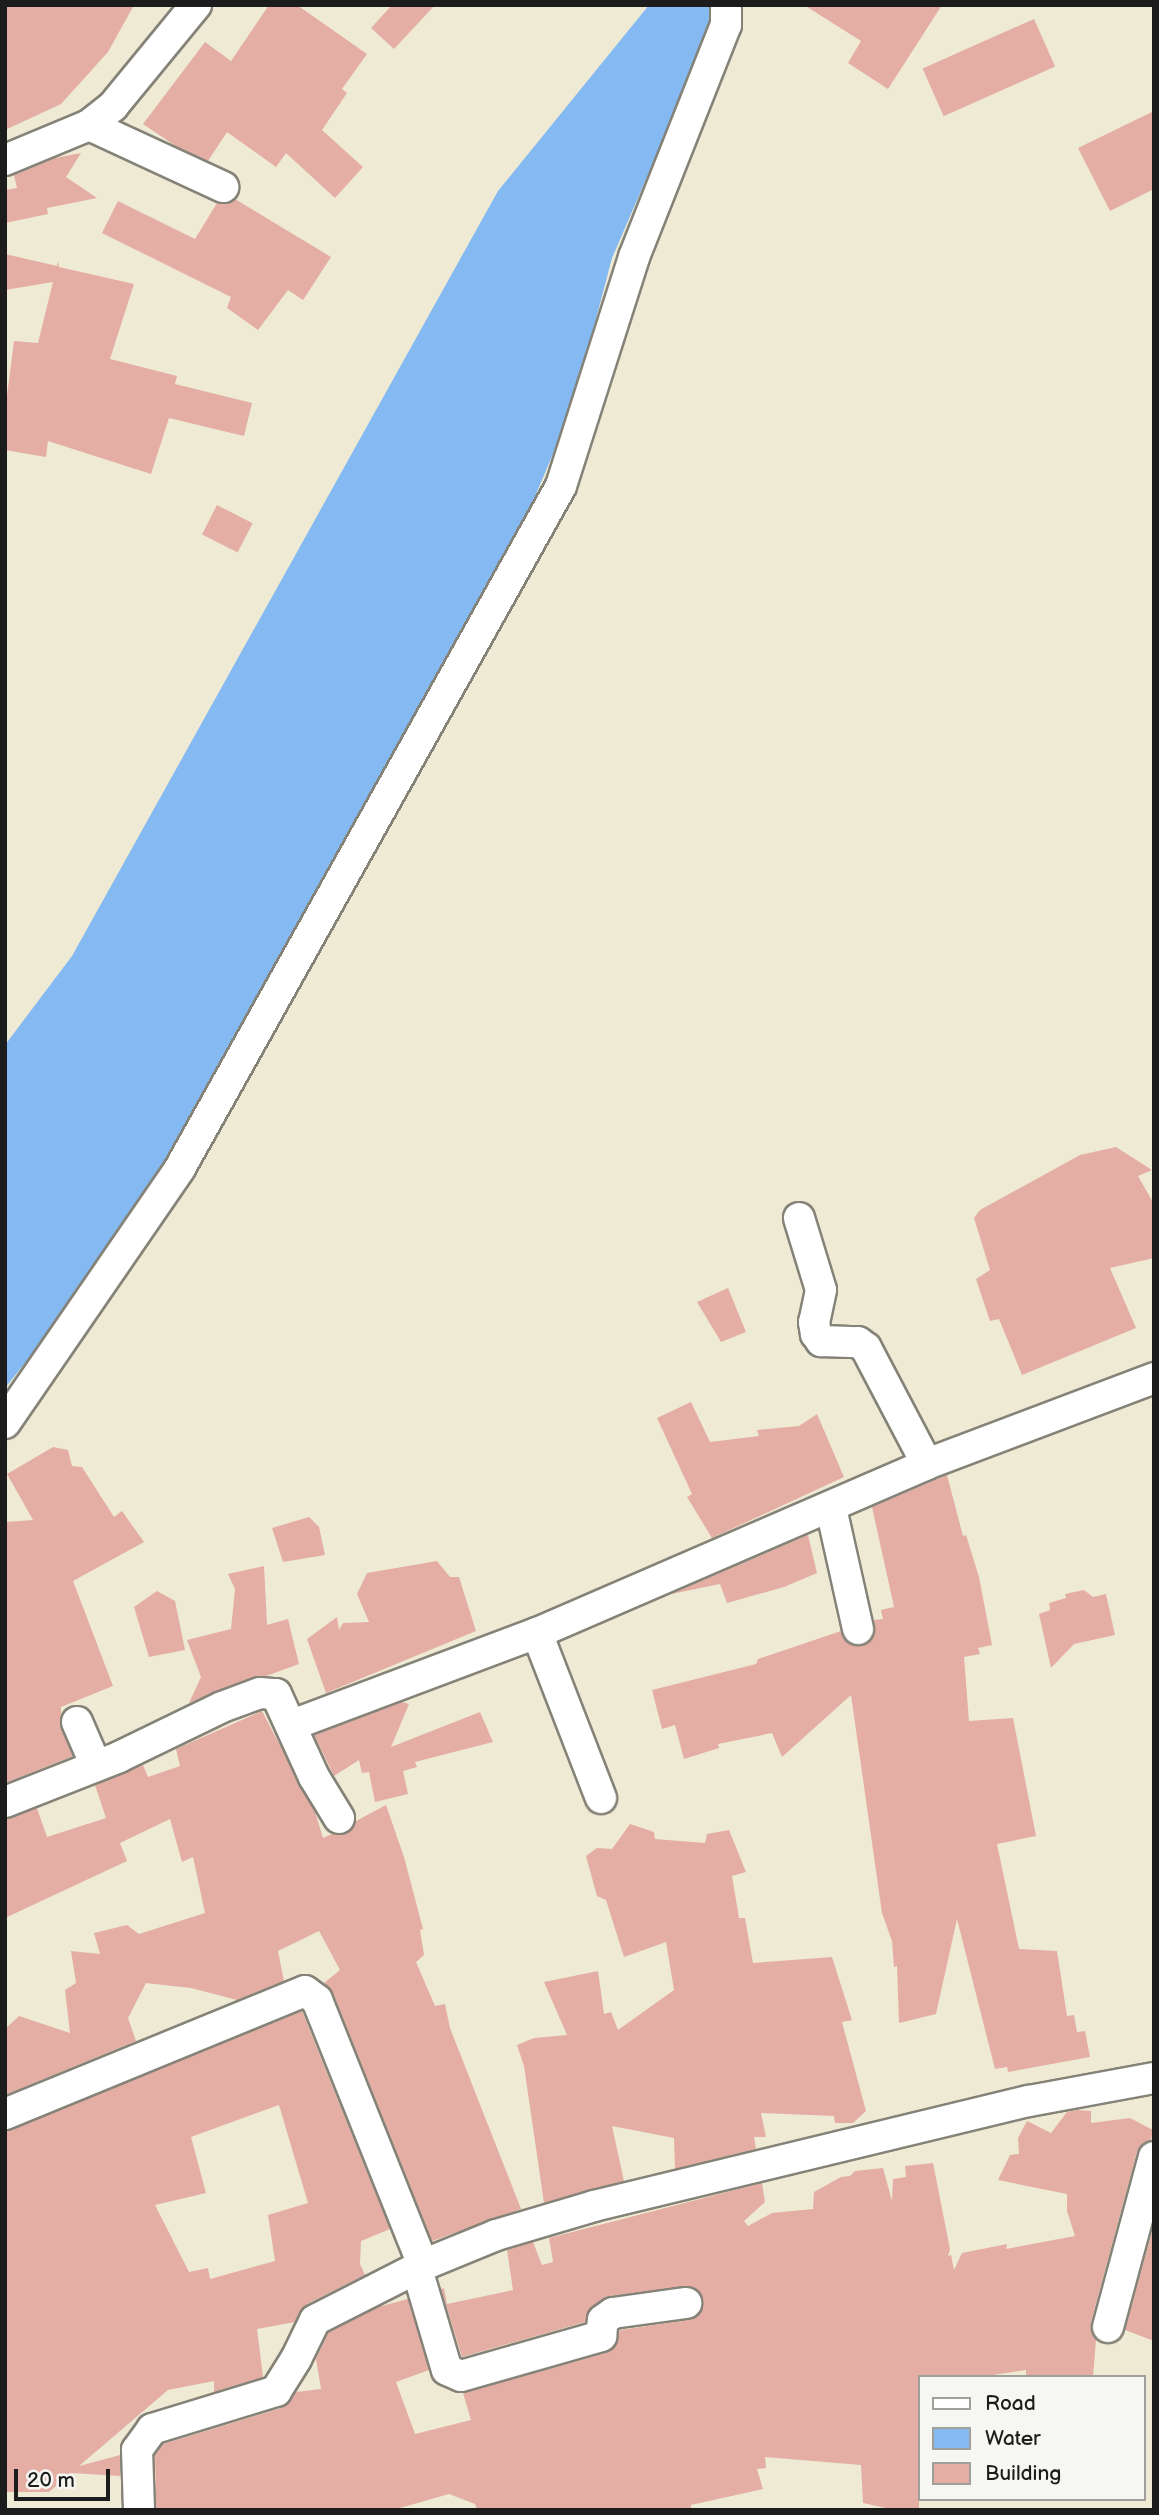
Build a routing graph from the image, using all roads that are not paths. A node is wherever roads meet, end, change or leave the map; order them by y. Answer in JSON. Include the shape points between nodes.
{"nodes":[{"id":1,"x":196,"y":5,"type":"edge"},
{"id":2,"x":726,"y":5,"type":"edge"},
{"id":3,"x":89,"y":125,"type":"junction"},
{"id":4,"x":5,"y":160,"type":"edge"},
{"id":5,"x":223,"y":187,"type":"dead end"},
{"id":6,"x":799,"y":1218,"type":"dead end"},
{"id":7,"x":1154,"y":1378,"type":"edge"},
{"id":8,"x":5,"y":1423,"type":"edge"},
{"id":9,"x":927,"y":1464,"type":"junction"},
{"id":10,"x":831,"y":1508,"type":"junction"},
{"id":11,"x":858,"y":1629,"type":"dead end"},
{"id":12,"x":537,"y":1633,"type":"junction"},
{"id":13,"x":77,"y":1722,"type":"dead end"},
{"id":14,"x":292,"y":1725,"type":"junction"},
{"id":15,"x":96,"y":1766,"type":"junction"},
{"id":16,"x":601,"y":1798,"type":"dead end"},
{"id":17,"x":5,"y":1802,"type":"edge"},
{"id":18,"x":338,"y":1818,"type":"dead end"},
{"id":19,"x":1154,"y":2078,"type":"edge"},
{"id":20,"x":5,"y":2114,"type":"edge"},
{"id":21,"x":1154,"y":2157,"type":"edge"},
{"id":22,"x":420,"y":2267,"type":"junction"},
{"id":23,"x":686,"y":2303,"type":"dead end"},
{"id":24,"x":1108,"y":2327,"type":"dead end"},
{"id":25,"x":139,"y":2510,"type":"edge"}],
"edges":[{"from":1,"to":3,"type":"street","via":[[136,81]]},
{"from":2,"to":8,"type":"street","via":[[726,25],[634,257],[561,486],[180,1168]]},
{"from":3,"to":4,"type":"street"},
{"from":3,"to":5,"type":"street"},
{"from":6,"to":9,"type":"street","via":[[821,1290],[816,1334],[821,1340],[858,1342],[866,1348]]},
{"from":7,"to":9,"type":"street"},
{"from":9,"to":10,"type":"street"},
{"from":10,"to":11,"type":"street"},
{"from":10,"to":12,"type":"street"},
{"from":12,"to":14,"type":"street"},
{"from":12,"to":16,"type":"street"},
{"from":13,"to":15,"type":"street"},
{"from":14,"to":15,"type":"street","via":[[276,1695],[260,1693]]},
{"from":14,"to":18,"type":"street"},
{"from":15,"to":17,"type":"street"},
{"from":19,"to":22,"type":"street","via":[[1029,2101],[594,2206],[496,2235]]},
{"from":20,"to":22,"type":"street","via":[[305,1991],[317,2000]]},
{"from":21,"to":24,"type":"street"},
{"from":22,"to":23,"type":"street","via":[[447,2370],[461,2376],[601,2336],[603,2320],[613,2313]]},
{"from":22,"to":25,"type":"street","via":[[315,2320],[275,2391],[152,2430],[137,2450]]}]}
